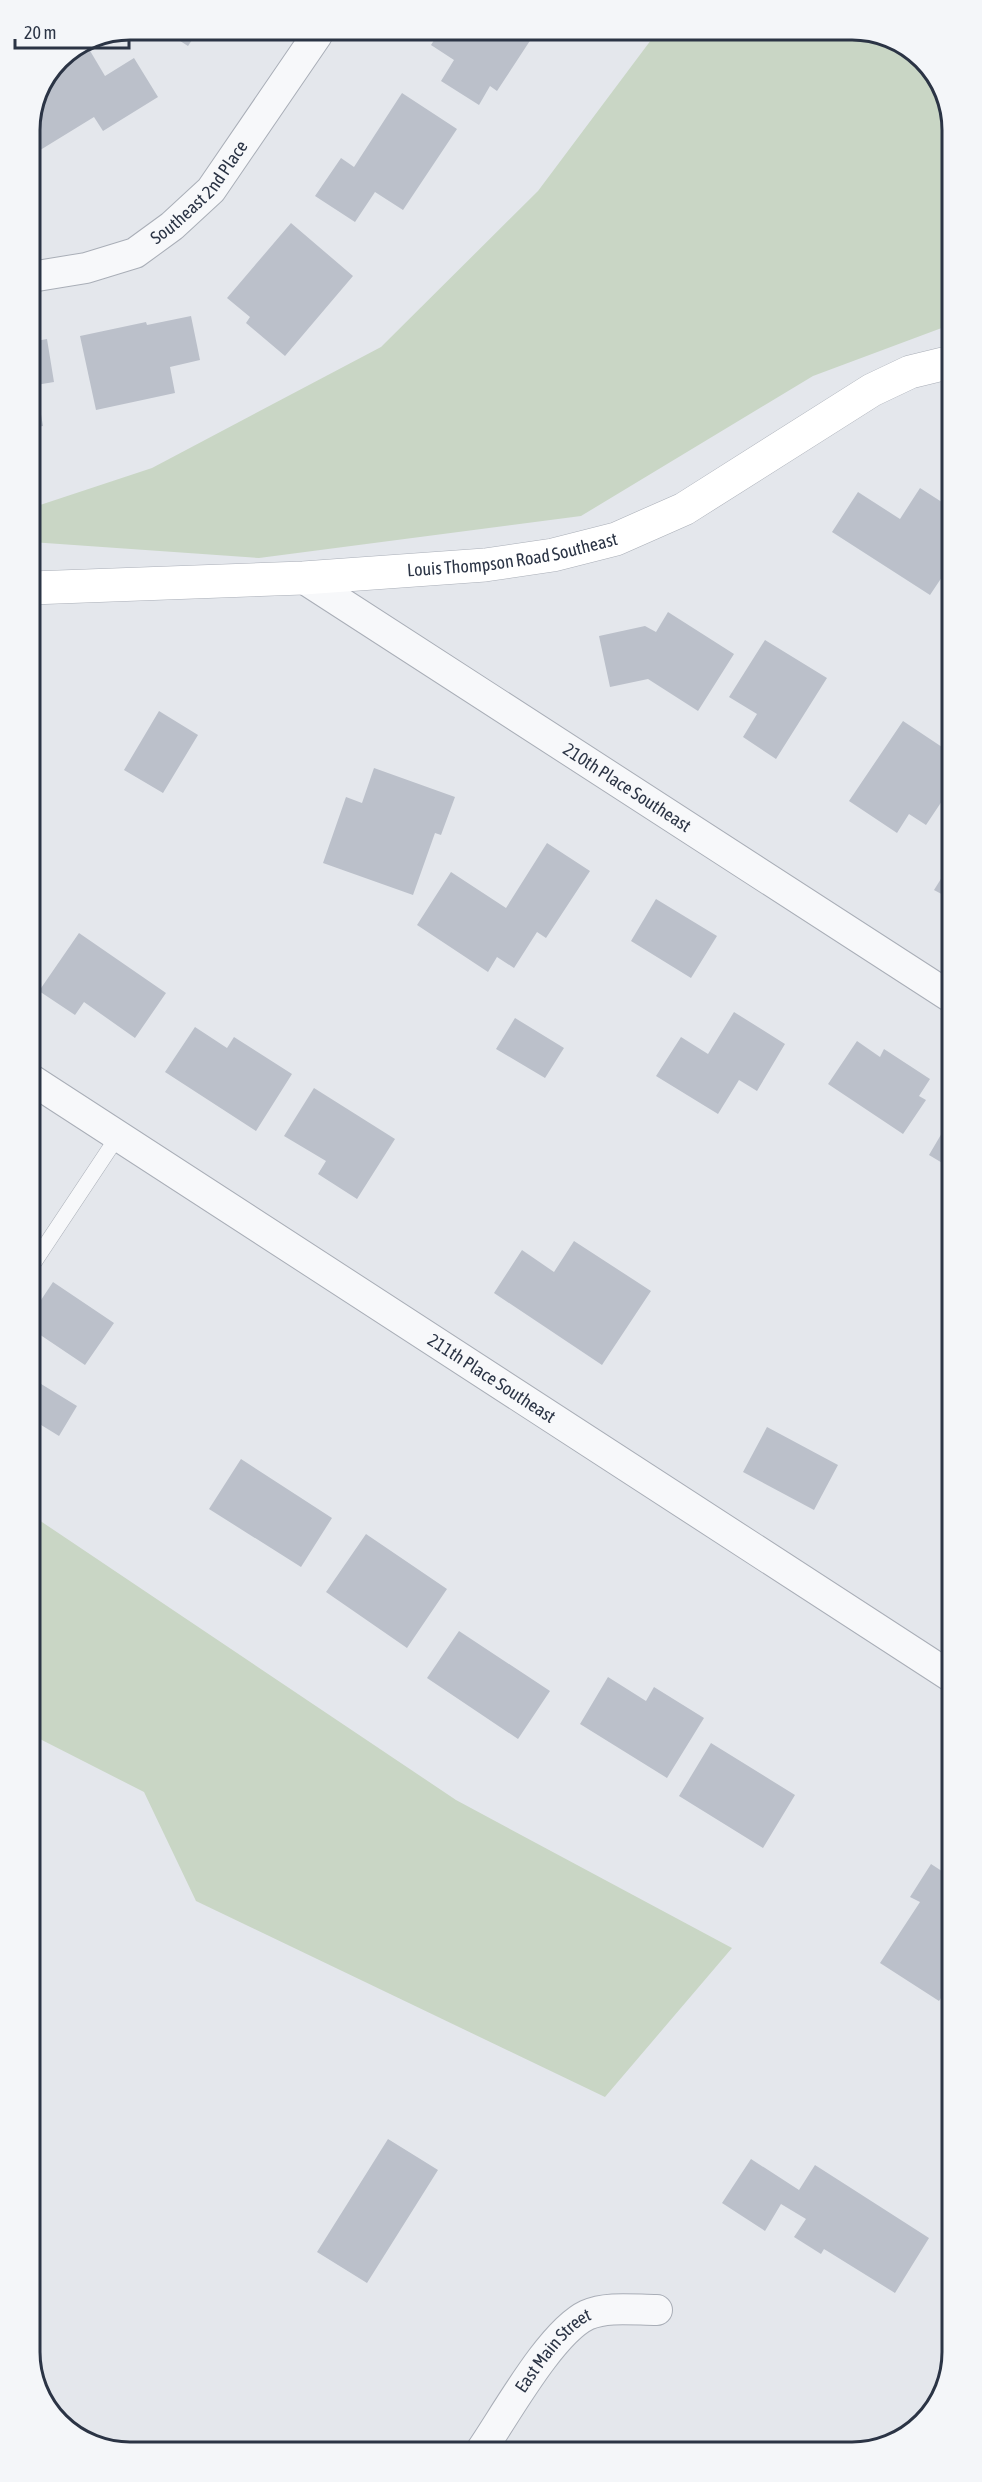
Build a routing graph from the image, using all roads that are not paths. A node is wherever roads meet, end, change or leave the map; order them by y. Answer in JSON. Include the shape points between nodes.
{"nodes":[{"id":1,"x":313,"y":40,"type":"edge"},
{"id":2,"x":41,"y":275,"type":"edge"},
{"id":3,"x":941,"y":364,"type":"edge"},
{"id":4,"x":303,"y":578,"type":"junction"},
{"id":5,"x":41,"y":588,"type":"edge"},
{"id":6,"x":941,"y":991,"type":"edge"},
{"id":7,"x":41,"y":1086,"type":"edge"},
{"id":8,"x":118,"y":1136,"type":"junction"},
{"id":9,"x":40,"y":1253,"type":"edge"},
{"id":10,"x":941,"y":1670,"type":"edge"},
{"id":11,"x":657,"y":2310,"type":"dead end"},
{"id":12,"x":487,"y":2441,"type":"edge"}],
"edges":[{"from":1,"to":2,"type":"street","name":"Southeast 2nd Place","via":[[211,190],[172,226],[135,253],[86,268]]},
{"from":3,"to":4,"type":"street","name":"Louis Thompson Road Southeast","via":[[910,372],[872,390],[684,509],[616,539],[553,555],[486,565]]},
{"from":4,"to":5,"type":"street","name":"Louis Thompson Road Southeast"},
{"from":4,"to":6,"type":"street","name":"210th Place Southeast"},
{"from":7,"to":8,"type":"street","name":"211th Place Southeast"},
{"from":8,"to":9,"type":"lane"},
{"from":8,"to":10,"type":"street","name":"211th Place Southeast"},
{"from":11,"to":12,"type":"street","name":"East Main Street","via":[[588,2314],[566,2330],[548,2350]]}]}
